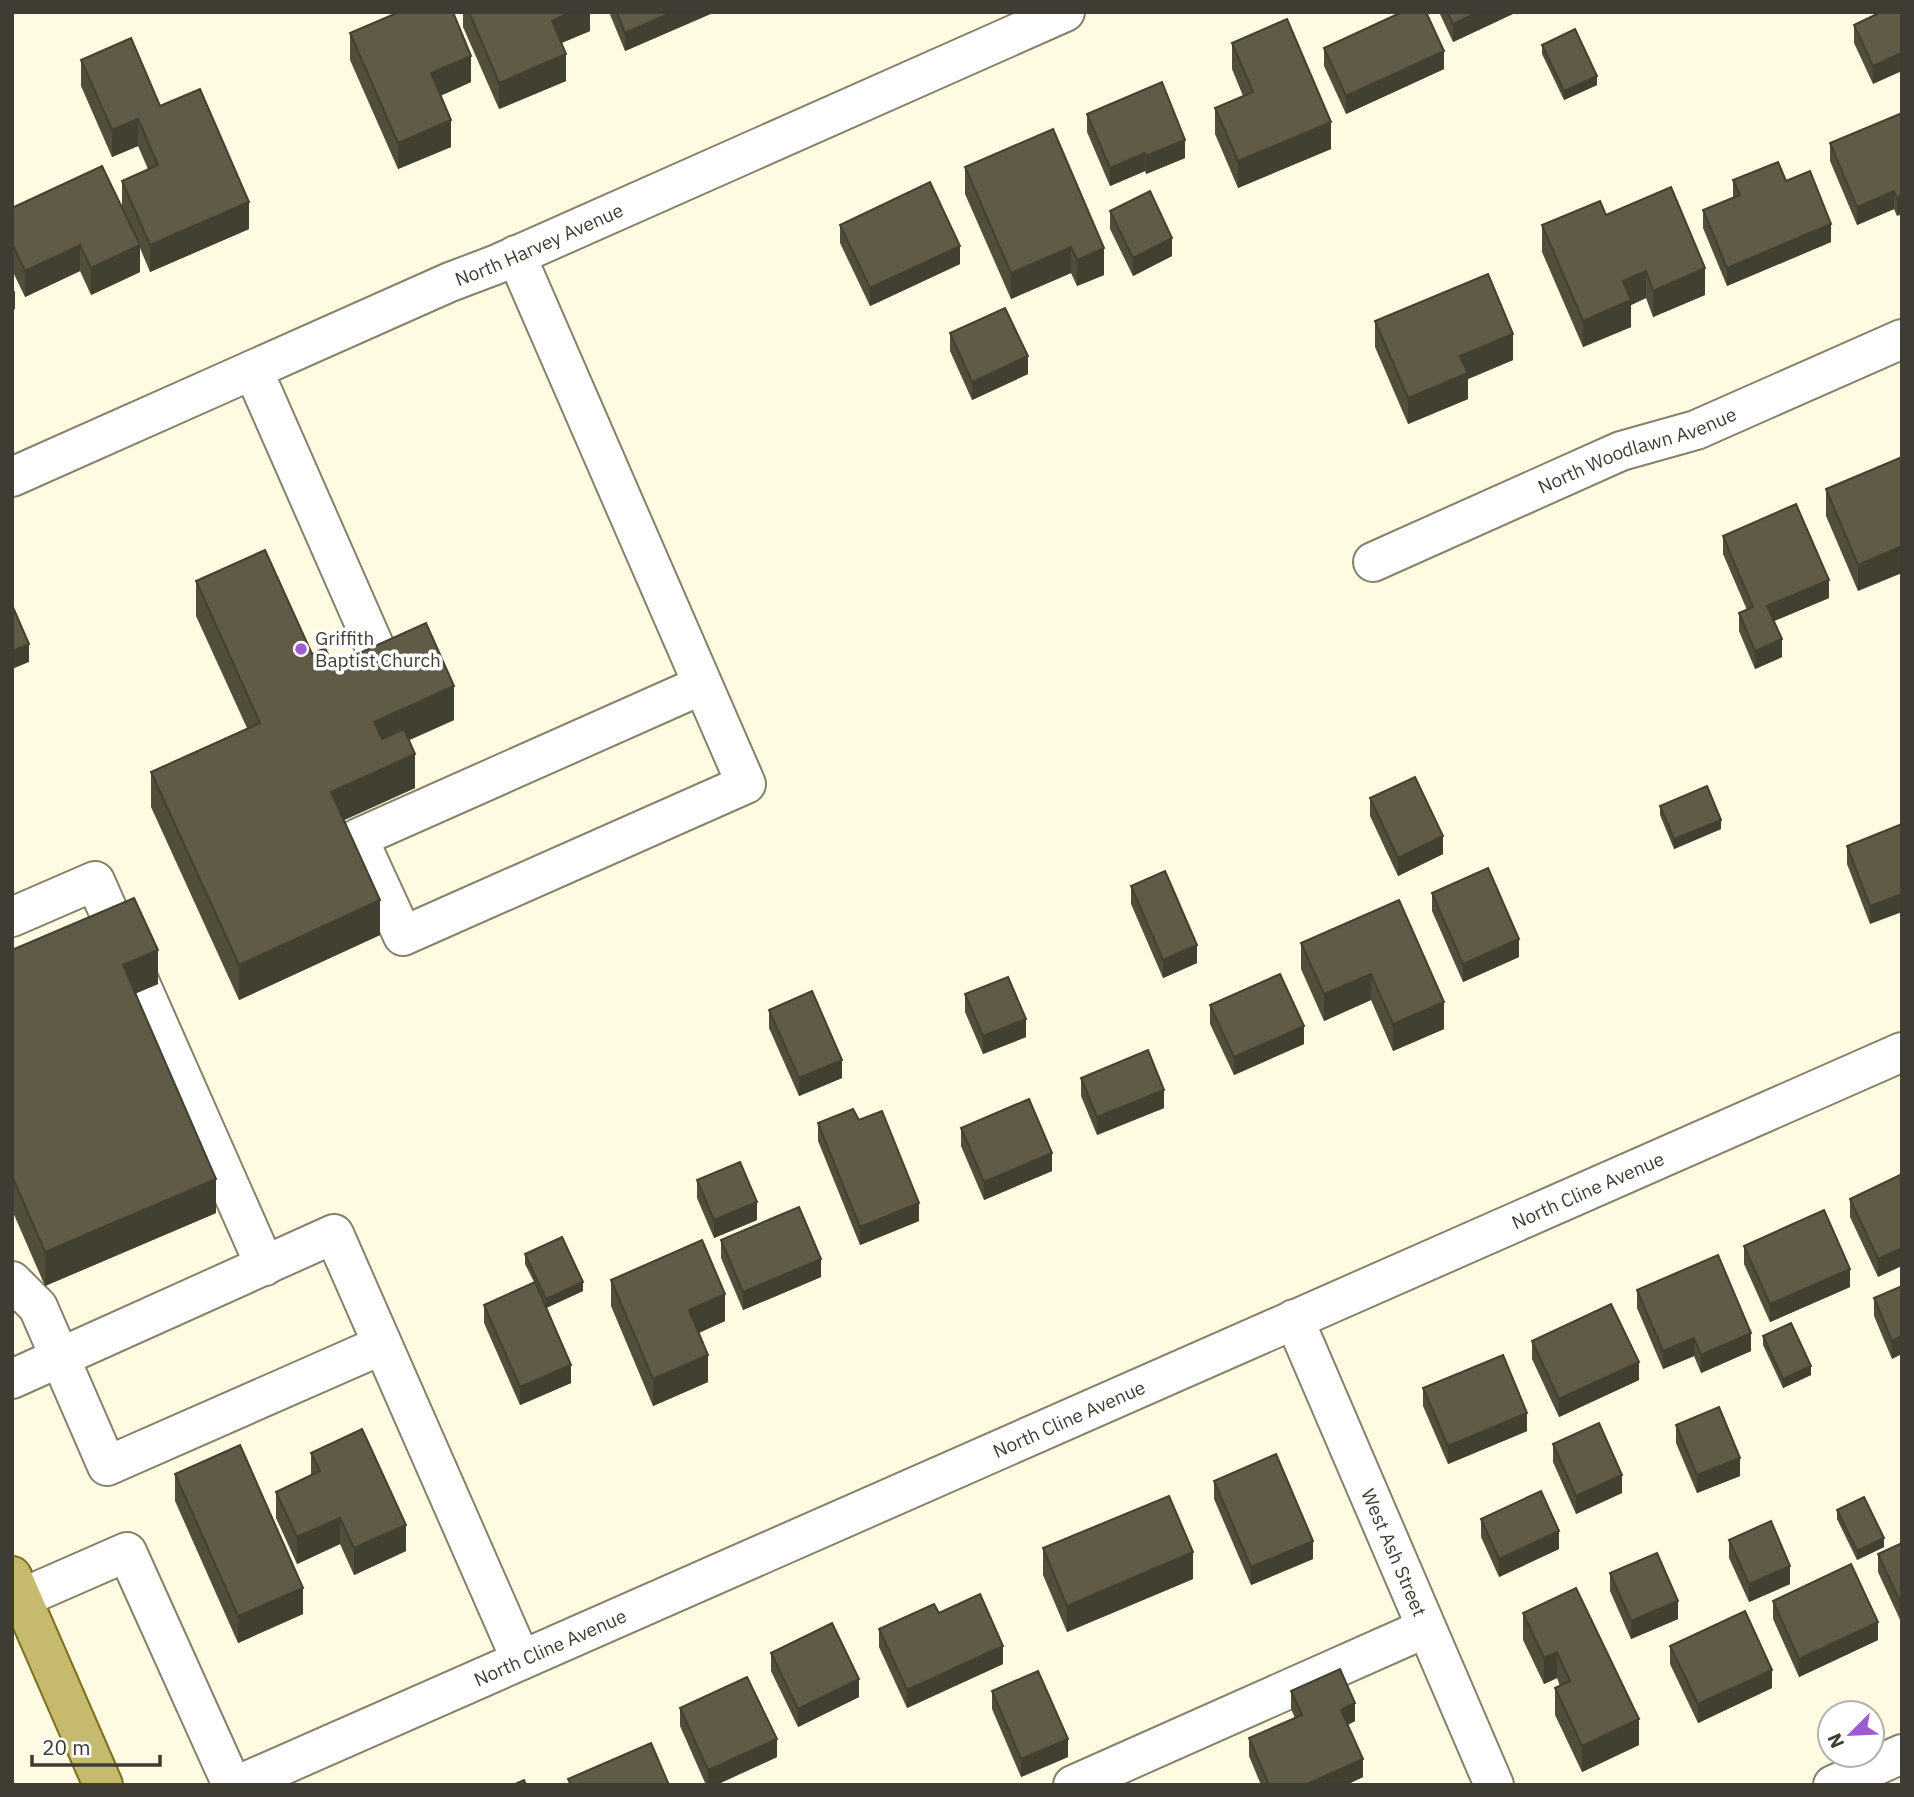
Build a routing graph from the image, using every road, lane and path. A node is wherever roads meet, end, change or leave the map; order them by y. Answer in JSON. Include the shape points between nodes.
{"nodes":[{"id":1,"x":1065,"y":12,"type":"edge"},
{"id":2,"x":516,"y":255,"type":"junction"},
{"id":3,"x":1902,"y":339,"type":"edge"},
{"id":4,"x":253,"y":370,"type":"junction"},
{"id":5,"x":12,"y":477,"type":"edge"},
{"id":6,"x":1373,"y":562,"type":"dead end"},
{"id":7,"x":380,"y":659,"type":"edge"},
{"id":8,"x":702,"y":685,"type":"junction"},
{"id":9,"x":12,"y":917,"type":"edge"},
{"id":10,"x":1902,"y":1052,"type":"edge"},
{"id":11,"x":265,"y":1266,"type":"junction"},
{"id":12,"x":12,"y":1281,"type":"edge"},
{"id":13,"x":1294,"y":1320,"type":"junction"},
{"id":14,"x":382,"y":1345,"type":"junction"},
{"id":15,"x":60,"y":1358,"type":"junction"},
{"id":16,"x":12,"y":1379,"type":"edge"},
{"id":17,"x":15,"y":1586,"type":"edge"},
{"id":18,"x":1426,"y":1628,"type":"junction"},
{"id":19,"x":521,"y":1660,"type":"junction"},
{"id":20,"x":1902,"y":1754,"type":"edge"},
{"id":21,"x":1148,"y":1770,"type":"edge"},
{"id":22,"x":103,"y":1785,"type":"edge"},
{"id":23,"x":232,"y":1785,"type":"edge"},
{"id":24,"x":238,"y":1785,"type":"edge"},
{"id":25,"x":1073,"y":1785,"type":"edge"},
{"id":26,"x":1494,"y":1785,"type":"edge"},
{"id":27,"x":1833,"y":1785,"type":"edge"}],
"edges":[{"from":1,"to":2,"type":"street","name":"North Harvey Avenue"},
{"from":2,"to":4,"type":"street","name":"North Harvey Avenue"},
{"from":2,"to":8,"type":"street"},
{"from":3,"to":6,"type":"street","name":"North Woodlawn Avenue","via":[[1696,430],[1621,451]]},
{"from":4,"to":5,"type":"street","name":"North Harvey Avenue"},
{"from":4,"to":7,"type":"street"},
{"from":8,"to":8,"type":"street","via":[[358,838],[403,936],[746,784]]},
{"from":9,"to":11,"type":"street","via":[[95,881]]},
{"from":10,"to":13,"type":"street","name":"North Cline Avenue"},
{"from":11,"to":14,"type":"street","via":[[334,1234]]},
{"from":11,"to":15,"type":"street"},
{"from":12,"to":15,"type":"street","via":[[38,1307]]},
{"from":13,"to":18,"type":"street","name":"West Ash Street"},
{"from":13,"to":19,"type":"street","name":"North Cline Avenue"},
{"from":14,"to":15,"type":"street","via":[[107,1466]]},
{"from":14,"to":19,"type":"street"},
{"from":15,"to":16,"type":"street"},
{"from":17,"to":22,"type":"main road"},
{"from":17,"to":23,"type":"street","via":[[127,1552]]},
{"from":18,"to":21,"type":"street"},
{"from":18,"to":26,"type":"street","name":"West Ash Street"},
{"from":19,"to":24,"type":"street","name":"North Cline Avenue"},
{"from":20,"to":27,"type":"street"},
{"from":21,"to":25,"type":"street"}]}
